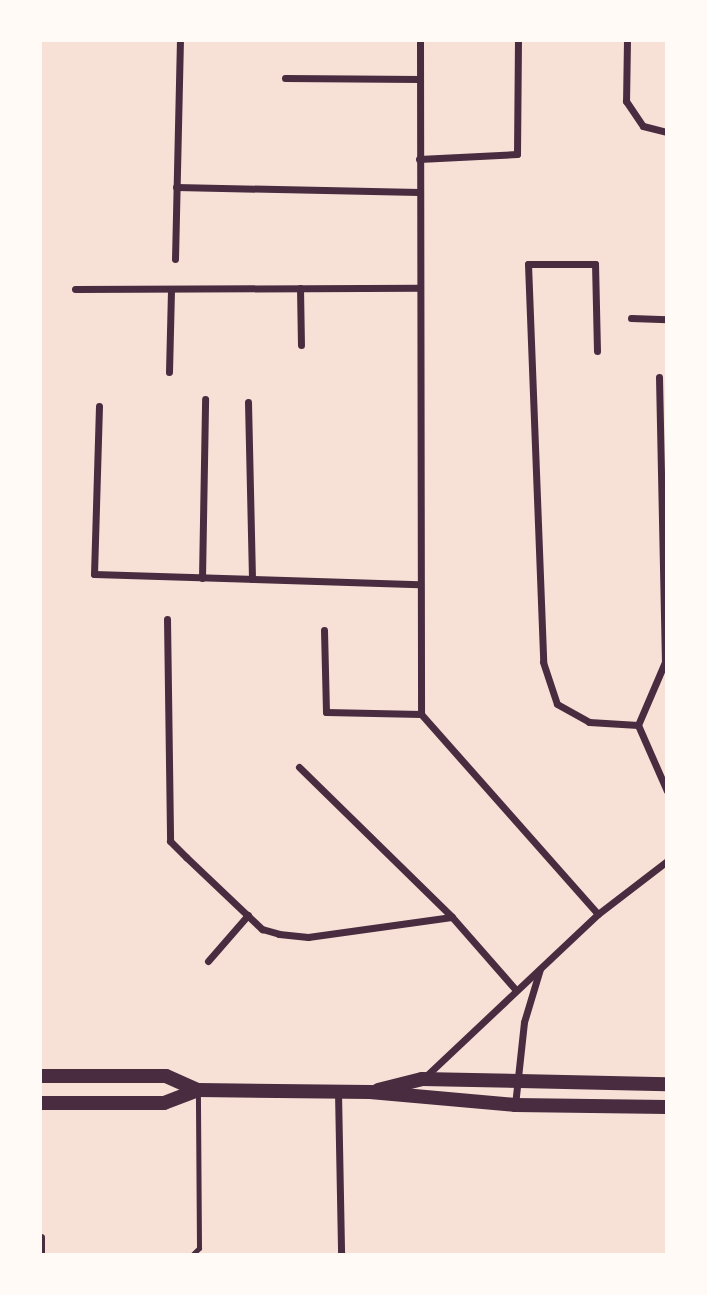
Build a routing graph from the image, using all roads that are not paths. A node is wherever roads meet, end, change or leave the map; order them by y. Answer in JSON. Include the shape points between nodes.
{"nodes":[{"id":1,"x":180,"y":40,"type":"edge"},
{"id":2,"x":419,"y":40,"type":"edge"},
{"id":3,"x":518,"y":40,"type":"edge"},
{"id":4,"x":626,"y":40,"type":"edge"},
{"id":5,"x":285,"y":78,"type":"dead end"},
{"id":6,"x":419,"y":79,"type":"junction"},
{"id":7,"x":667,"y":132,"type":"edge"},
{"id":8,"x":419,"y":159,"type":"junction"},
{"id":9,"x":176,"y":187,"type":"junction"},
{"id":10,"x":419,"y":192,"type":"junction"},
{"id":11,"x":175,"y":259,"type":"dead end"},
{"id":12,"x":300,"y":288,"type":"junction"},
{"id":13,"x":419,"y":288,"type":"junction"},
{"id":14,"x":75,"y":289,"type":"dead end"},
{"id":15,"x":171,"y":289,"type":"junction"},
{"id":16,"x":631,"y":318,"type":"dead end"},
{"id":17,"x":667,"y":319,"type":"edge"},
{"id":18,"x":301,"y":345,"type":"dead end"},
{"id":19,"x":597,"y":351,"type":"dead end"},
{"id":20,"x":169,"y":372,"type":"dead end"},
{"id":21,"x":659,"y":377,"type":"dead end"},
{"id":22,"x":205,"y":399,"type":"dead end"},
{"id":23,"x":248,"y":402,"type":"dead end"},
{"id":24,"x":99,"y":407,"type":"dead end"},
{"id":25,"x":202,"y":578,"type":"junction"},
{"id":26,"x":252,"y":579,"type":"junction"},
{"id":27,"x":419,"y":584,"type":"junction"},
{"id":28,"x":167,"y":619,"type":"dead end"},
{"id":29,"x":324,"y":630,"type":"dead end"},
{"id":30,"x":421,"y":714,"type":"junction"},
{"id":31,"x":638,"y":725,"type":"junction"},
{"id":32,"x":299,"y":766,"type":"dead end"},
{"id":33,"x":667,"y":791,"type":"edge"},
{"id":34,"x":667,"y":861,"type":"edge"},
{"id":35,"x":598,"y":914,"type":"junction"},
{"id":36,"x":248,"y":915,"type":"junction"},
{"id":37,"x":452,"y":918,"type":"junction"},
{"id":38,"x":208,"y":961,"type":"dead end"},
{"id":39,"x":540,"y":968,"type":"junction"},
{"id":40,"x":515,"y":989,"type":"junction"},
{"id":41,"x":40,"y":1076,"type":"edge"},
{"id":42,"x":422,"y":1079,"type":"junction"},
{"id":43,"x":518,"y":1084,"type":"junction"},
{"id":44,"x":667,"y":1084,"type":"edge"},
{"id":45,"x":198,"y":1090,"type":"junction"},
{"id":46,"x":338,"y":1092,"type":"junction"},
{"id":47,"x":370,"y":1092,"type":"junction"},
{"id":48,"x":418,"y":1100,"type":"junction"},
{"id":49,"x":40,"y":1103,"type":"edge"},
{"id":50,"x":515,"y":1105,"type":"junction"},
{"id":51,"x":667,"y":1107,"type":"edge"},
{"id":52,"x":41,"y":1237,"type":"edge"},
{"id":53,"x":41,"y":1255,"type":"edge"},
{"id":54,"x":192,"y":1255,"type":"edge"},
{"id":55,"x":341,"y":1255,"type":"edge"}],
"edges":[{"from":1,"to":9,"type":"street"},
{"from":2,"to":6,"type":"street"},
{"from":3,"to":8,"type":"street","via":[[517,154]]},
{"from":4,"to":7,"type":"street","via":[[626,101],[643,126]]},
{"from":5,"to":6,"type":"street"},
{"from":6,"to":8,"type":"street"},
{"from":8,"to":10,"type":"street"},
{"from":9,"to":10,"type":"street"},
{"from":9,"to":11,"type":"street"},
{"from":10,"to":13,"type":"street"},
{"from":12,"to":13,"type":"street"},
{"from":12,"to":15,"type":"street"},
{"from":12,"to":18,"type":"street"},
{"from":13,"to":27,"type":"street"},
{"from":14,"to":15,"type":"street"},
{"from":15,"to":20,"type":"street"},
{"from":16,"to":17,"type":"street"},
{"from":19,"to":31,"type":"street","via":[[595,264],[528,264],[543,662],[557,704],[589,722]]},
{"from":21,"to":31,"type":"street","via":[[665,662]]},
{"from":22,"to":25,"type":"street"},
{"from":23,"to":26,"type":"street"},
{"from":24,"to":25,"type":"street","via":[[94,574]]},
{"from":25,"to":26,"type":"street"},
{"from":26,"to":27,"type":"street"},
{"from":27,"to":30,"type":"street"},
{"from":28,"to":36,"type":"street","via":[[170,841]]},
{"from":29,"to":30,"type":"street","via":[[326,712]]},
{"from":30,"to":35,"type":"street"},
{"from":31,"to":33,"type":"street"},
{"from":32,"to":37,"type":"street"},
{"from":34,"to":35,"type":"street"},
{"from":35,"to":39,"type":"street"},
{"from":36,"to":37,"type":"street","via":[[262,929],[308,937]]},
{"from":36,"to":38,"type":"street"},
{"from":37,"to":40,"type":"street"},
{"from":39,"to":40,"type":"street"},
{"from":39,"to":43,"type":"street","via":[[524,1022]]},
{"from":40,"to":42,"type":"street"},
{"from":41,"to":45,"type":"main road","via":[[166,1076]]},
{"from":42,"to":43,"type":"main road"},
{"from":42,"to":47,"type":"main road"},
{"from":42,"to":48,"type":"street"},
{"from":43,"to":44,"type":"main road"},
{"from":43,"to":50,"type":"street"},
{"from":45,"to":46,"type":"main road"},
{"from":45,"to":49,"type":"main road","via":[[164,1103]]},
{"from":45,"to":54,"type":"lane","via":[[199,1248]]},
{"from":46,"to":47,"type":"main road"},
{"from":46,"to":55,"type":"street"},
{"from":47,"to":48,"type":"main road"},
{"from":48,"to":50,"type":"main road"},
{"from":50,"to":51,"type":"main road"},
{"from":52,"to":53,"type":"street"}]}
